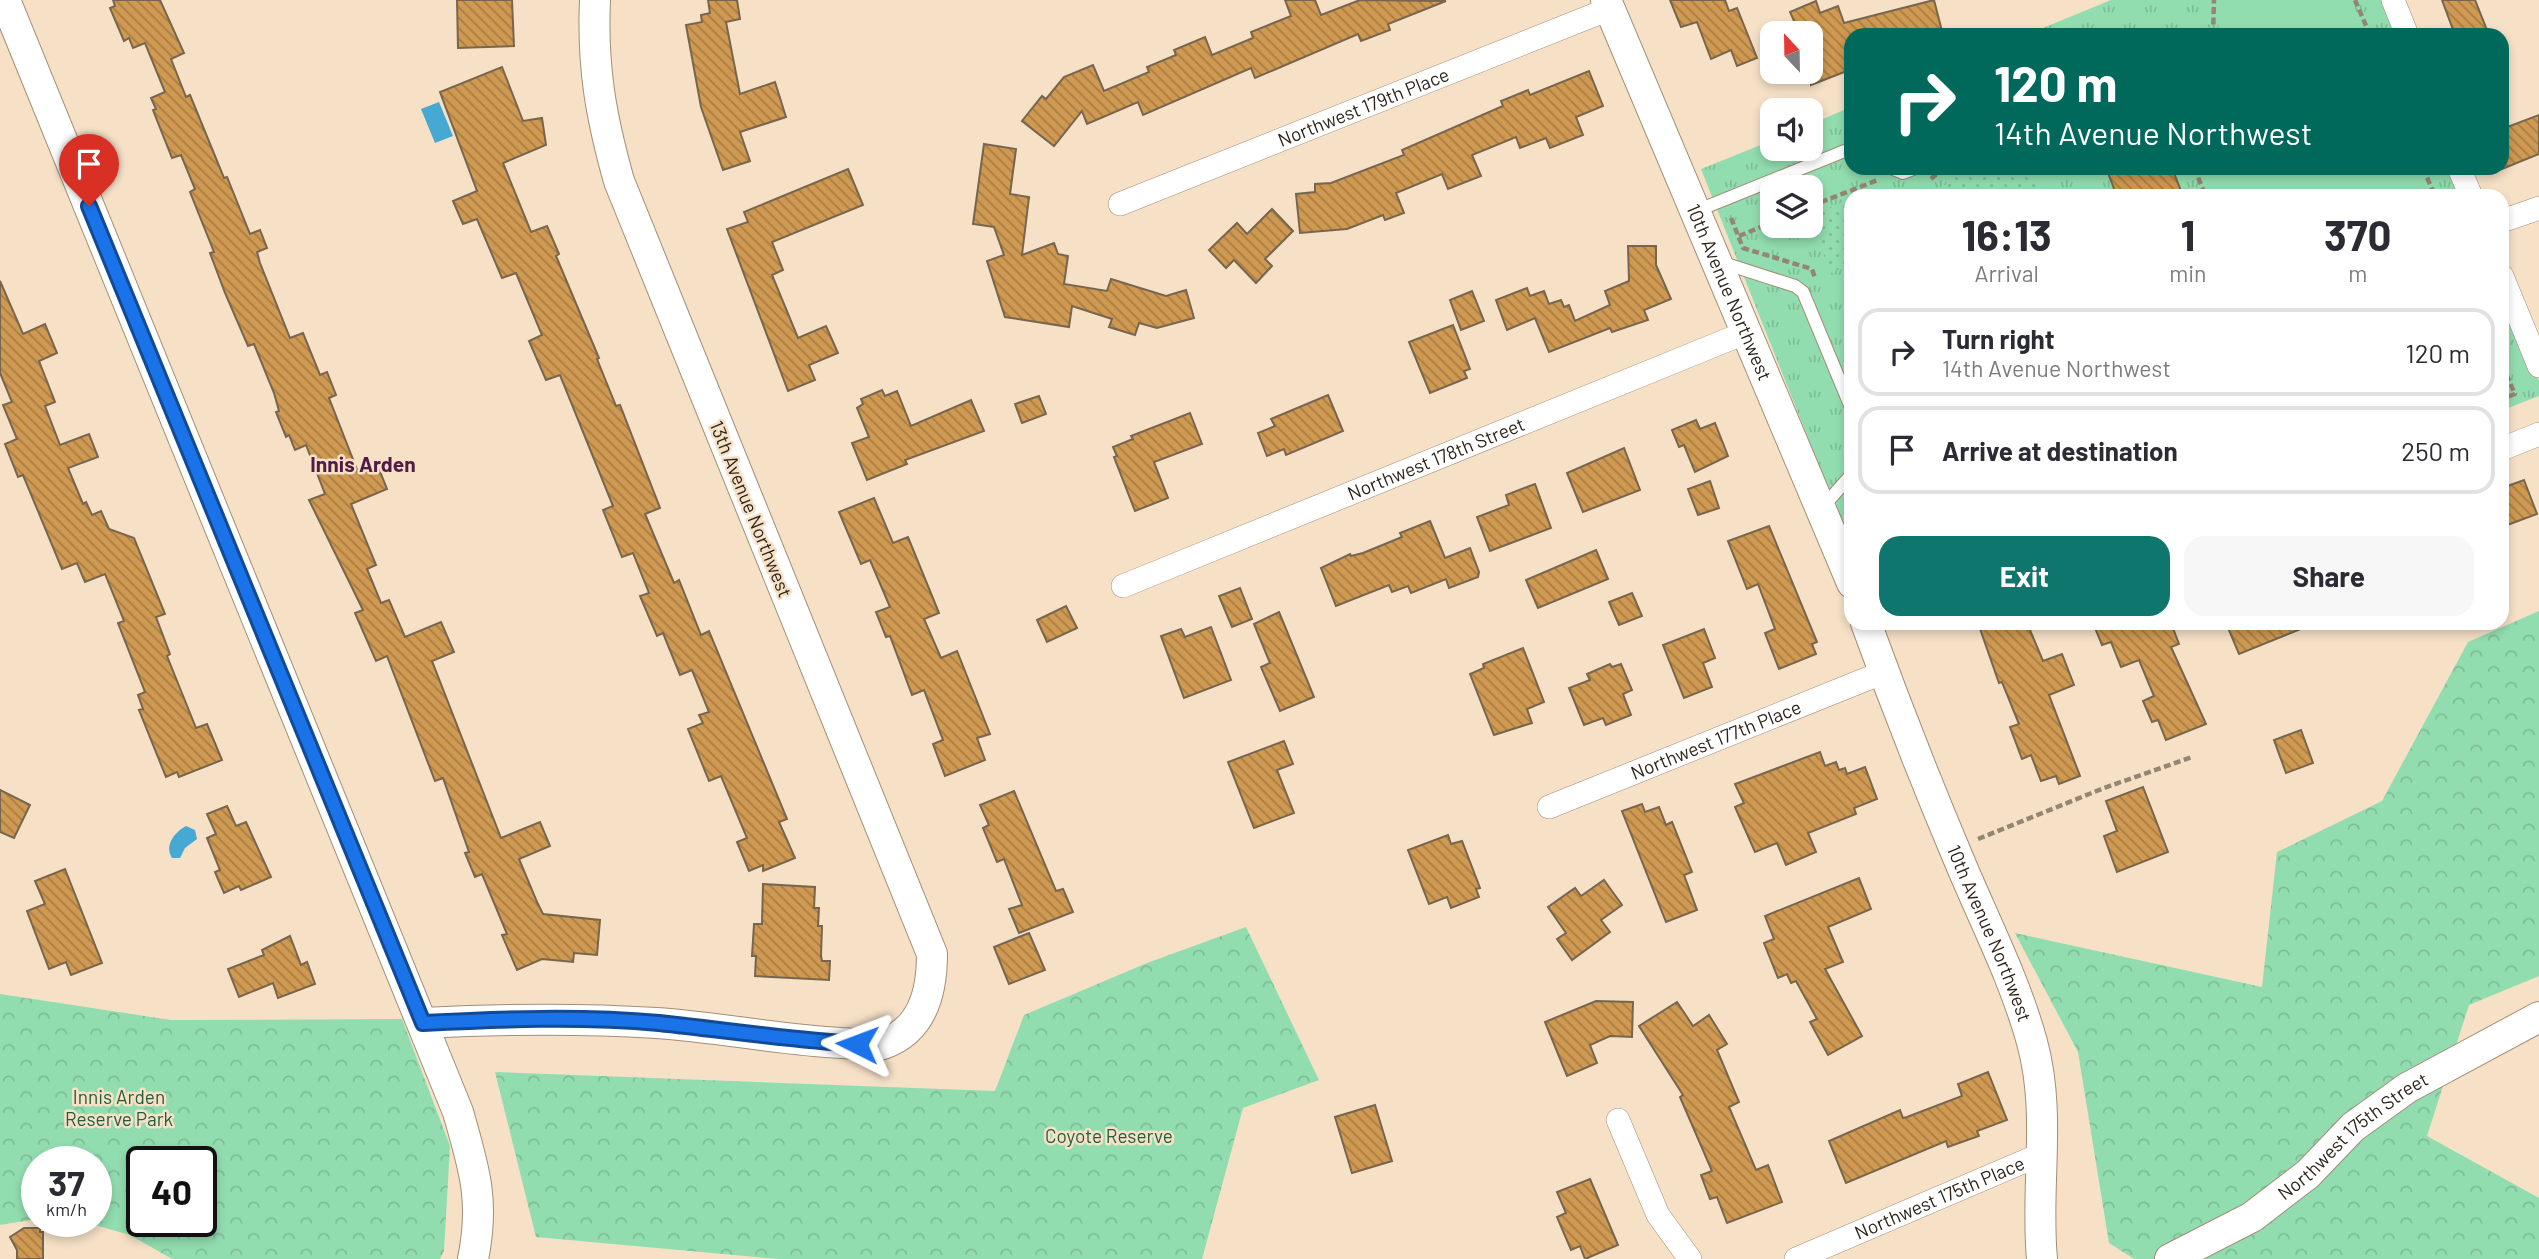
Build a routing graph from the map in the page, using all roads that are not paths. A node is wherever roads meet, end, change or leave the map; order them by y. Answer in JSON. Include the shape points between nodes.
{"nodes":[{"id":1,"x":5,"y":0,"type":"edge"},
{"id":2,"x":595,"y":0,"type":"edge"},
{"id":3,"x":2393,"y":0,"type":"edge"},
{"id":4,"x":1607,"y":4,"type":"edge"},
{"id":5,"x":2404,"y":28,"type":"edge"},
{"id":6,"x":1844,"y":151,"type":"edge"},
{"id":7,"x":1119,"y":204,"type":"dead end"},
{"id":8,"x":2539,"y":208,"type":"edge"},
{"id":9,"x":1696,"y":211,"type":"junction"},
{"id":10,"x":2509,"y":219,"type":"edge"},
{"id":11,"x":1717,"y":260,"type":"junction"},
{"id":12,"x":2509,"y":293,"type":"edge"},
{"id":13,"x":1747,"y":332,"type":"junction"},
{"id":14,"x":2539,"y":366,"type":"edge"},
{"id":15,"x":1844,"y":391,"type":"edge"},
{"id":16,"x":2539,"y":434,"type":"edge"},
{"id":17,"x":2509,"y":446,"type":"edge"},
{"id":18,"x":1844,"y":483,"type":"edge"},
{"id":19,"x":1822,"y":508,"type":"junction"},
{"id":20,"x":1844,"y":549,"type":"edge"},
{"id":21,"x":1123,"y":586,"type":"dead end"},
{"id":22,"x":1869,"y":630,"type":"edge"},
{"id":23,"x":1884,"y":672,"type":"junction"},
{"id":24,"x":1549,"y":807,"type":"dead end"},
{"id":25,"x":2539,"y":1017,"type":"edge"},
{"id":26,"x":423,"y":1023,"type":"junction"},
{"id":27,"x":1618,"y":1120,"type":"dead end"},
{"id":28,"x":2044,"y":1153,"type":"junction"},
{"id":29,"x":473,"y":1259,"type":"edge"},
{"id":30,"x":1690,"y":1259,"type":"edge"},
{"id":31,"x":1796,"y":1259,"type":"edge"},
{"id":32,"x":2042,"y":1259,"type":"edge"},
{"id":33,"x":2170,"y":1259,"type":"edge"}],
"edges":[{"from":1,"to":26,"type":"street"},
{"from":2,"to":26,"type":"street","name":"13th Avenue Northwest","via":[[593,45],[600,113],[619,181],[932,954],[932,985],[924,1009],[902,1034],[881,1045],[785,1040],[657,1023],[512,1019]]},
{"from":3,"to":5,"type":"street"},
{"from":4,"to":7,"type":"street","name":"Northwest 179th Place"},
{"from":4,"to":9,"type":"street","name":"10th Avenue Northwest"},
{"from":6,"to":9,"type":"lane"},
{"from":8,"to":10,"type":"street"},
{"from":9,"to":11,"type":"street","name":"10th Avenue Northwest"},
{"from":11,"to":13,"type":"street","name":"10th Avenue Northwest"},
{"from":11,"to":15,"type":"lane","via":[[1803,292]]},
{"from":12,"to":14,"type":"street"},
{"from":13,"to":19,"type":"street","name":"10th Avenue Northwest"},
{"from":13,"to":21,"type":"street","name":"Northwest 178th Street"},
{"from":16,"to":17,"type":"street"},
{"from":18,"to":19,"type":"lane"},
{"from":19,"to":20,"type":"street","name":"10th Avenue Northwest"},
{"from":22,"to":23,"type":"street","name":"10th Avenue Northwest"},
{"from":23,"to":24,"type":"street","name":"Northwest 177th Place"},
{"from":23,"to":28,"type":"street","name":"10th Avenue Northwest","via":[[2032,1042],[2041,1087]]},
{"from":25,"to":33,"type":"street","name":"Northwest 175th Street","via":[[2407,1088],[2353,1127],[2308,1174],[2252,1217]]},
{"from":26,"to":29,"type":"street","via":[[458,1112],[478,1180],[480,1226]]},
{"from":27,"to":30,"type":"street","via":[[1658,1215]]},
{"from":28,"to":31,"type":"street","name":"Northwest 175th Place"},
{"from":28,"to":32,"type":"street","name":"10th Avenue Northwest"}]}
